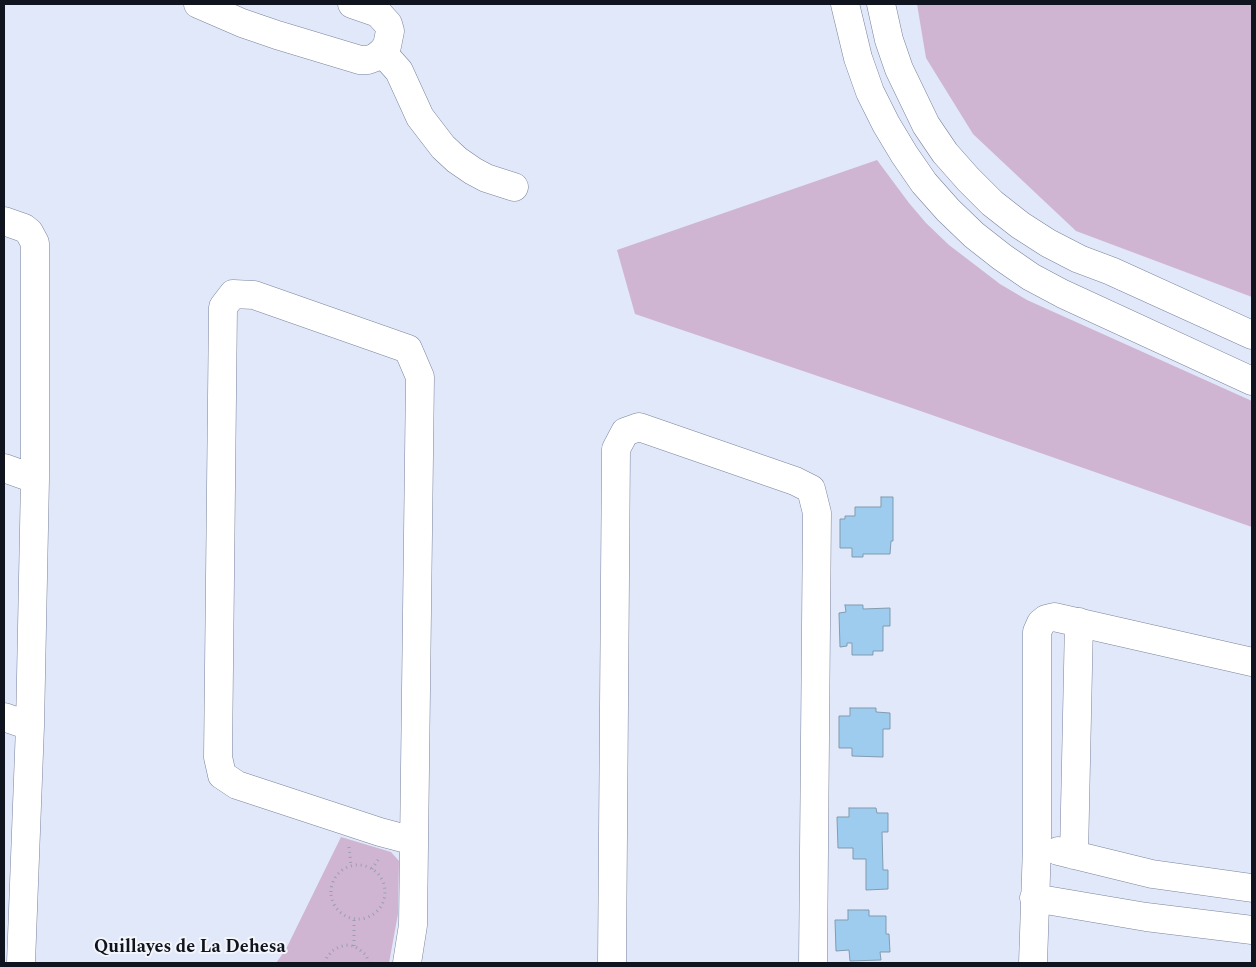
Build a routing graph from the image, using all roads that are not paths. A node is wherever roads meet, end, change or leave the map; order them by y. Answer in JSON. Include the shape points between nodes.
{"nodes":[{"id":1,"x":198,"y":4,"type":"edge"},
{"id":2,"x":352,"y":4,"type":"edge"},
{"id":3,"x":845,"y":4,"type":"edge"},
{"id":4,"x":880,"y":4,"type":"edge"},
{"id":5,"x":382,"y":52,"type":"junction"},
{"id":6,"x":514,"y":187,"type":"dead end"},
{"id":7,"x":4,"y":221,"type":"edge"},
{"id":8,"x":1111,"y":271,"type":"junction"},
{"id":9,"x":1096,"y":308,"type":"junction"},
{"id":10,"x":1252,"y":335,"type":"edge"},
{"id":11,"x":1252,"y":381,"type":"edge"},
{"id":12,"x":4,"y":468,"type":"edge"},
{"id":13,"x":36,"y":479,"type":"junction"},
{"id":14,"x":1078,"y":622,"type":"junction"},
{"id":15,"x":1252,"y":662,"type":"edge"},
{"id":16,"x":4,"y":716,"type":"edge"},
{"id":17,"x":30,"y":726,"type":"junction"},
{"id":18,"x":414,"y":841,"type":"junction"},
{"id":19,"x":1036,"y":846,"type":"junction"},
{"id":20,"x":25,"y":852,"type":"junction"},
{"id":21,"x":1074,"y":855,"type":"junction"},
{"id":22,"x":1252,"y":888,"type":"edge"},
{"id":23,"x":1034,"y":898,"type":"junction"},
{"id":24,"x":4,"y":907,"type":"edge"},
{"id":25,"x":1252,"y":930,"type":"edge"},
{"id":26,"x":21,"y":963,"type":"edge"},
{"id":27,"x":407,"y":963,"type":"edge"},
{"id":28,"x":612,"y":963,"type":"edge"},
{"id":29,"x":813,"y":963,"type":"edge"},
{"id":30,"x":1033,"y":963,"type":"edge"}],
"edges":[{"from":1,"to":5,"type":"street","via":[[268,32],[360,60],[368,60]]},
{"from":2,"to":5,"type":"street","via":[[378,13],[388,24],[389,38]]},
{"from":3,"to":9,"type":"street","via":[[870,92],[886,124],[924,183],[961,223],[1002,257],[1031,277]]},
{"from":4,"to":8,"type":"street","via":[[891,47],[911,97],[945,153],[992,203],[1020,225],[1079,259]]},
{"from":5,"to":6,"type":"street","via":[[399,72],[420,117],[443,147],[473,171]]},
{"from":7,"to":13,"type":"street","via":[[28,232],[35,243]]},
{"from":8,"to":9,"type":"street"},
{"from":8,"to":10,"type":"street"},
{"from":9,"to":11,"type":"street"},
{"from":12,"to":13,"type":"street"},
{"from":13,"to":17,"type":"street"},
{"from":14,"to":15,"type":"street"},
{"from":14,"to":19,"type":"street","via":[[1054,617],[1046,619],[1037,632]]},
{"from":14,"to":21,"type":"street"},
{"from":16,"to":17,"type":"street"},
{"from":17,"to":20,"type":"street"},
{"from":18,"to":18,"type":"street","via":[[420,377],[408,349],[254,296],[233,294],[223,307],[218,747],[222,775],[237,785]]},
{"from":18,"to":27,"type":"street","via":[[413,925]]},
{"from":19,"to":21,"type":"street"},
{"from":19,"to":23,"type":"street"},
{"from":20,"to":24,"type":"street"},
{"from":20,"to":26,"type":"street"},
{"from":21,"to":22,"type":"street","via":[[1152,874]]},
{"from":23,"to":25,"type":"street","via":[[1146,917]]},
{"from":23,"to":30,"type":"street"},
{"from":28,"to":29,"type":"street","via":[[616,449],[626,432],[639,428],[811,489],[816,513]]}]}
